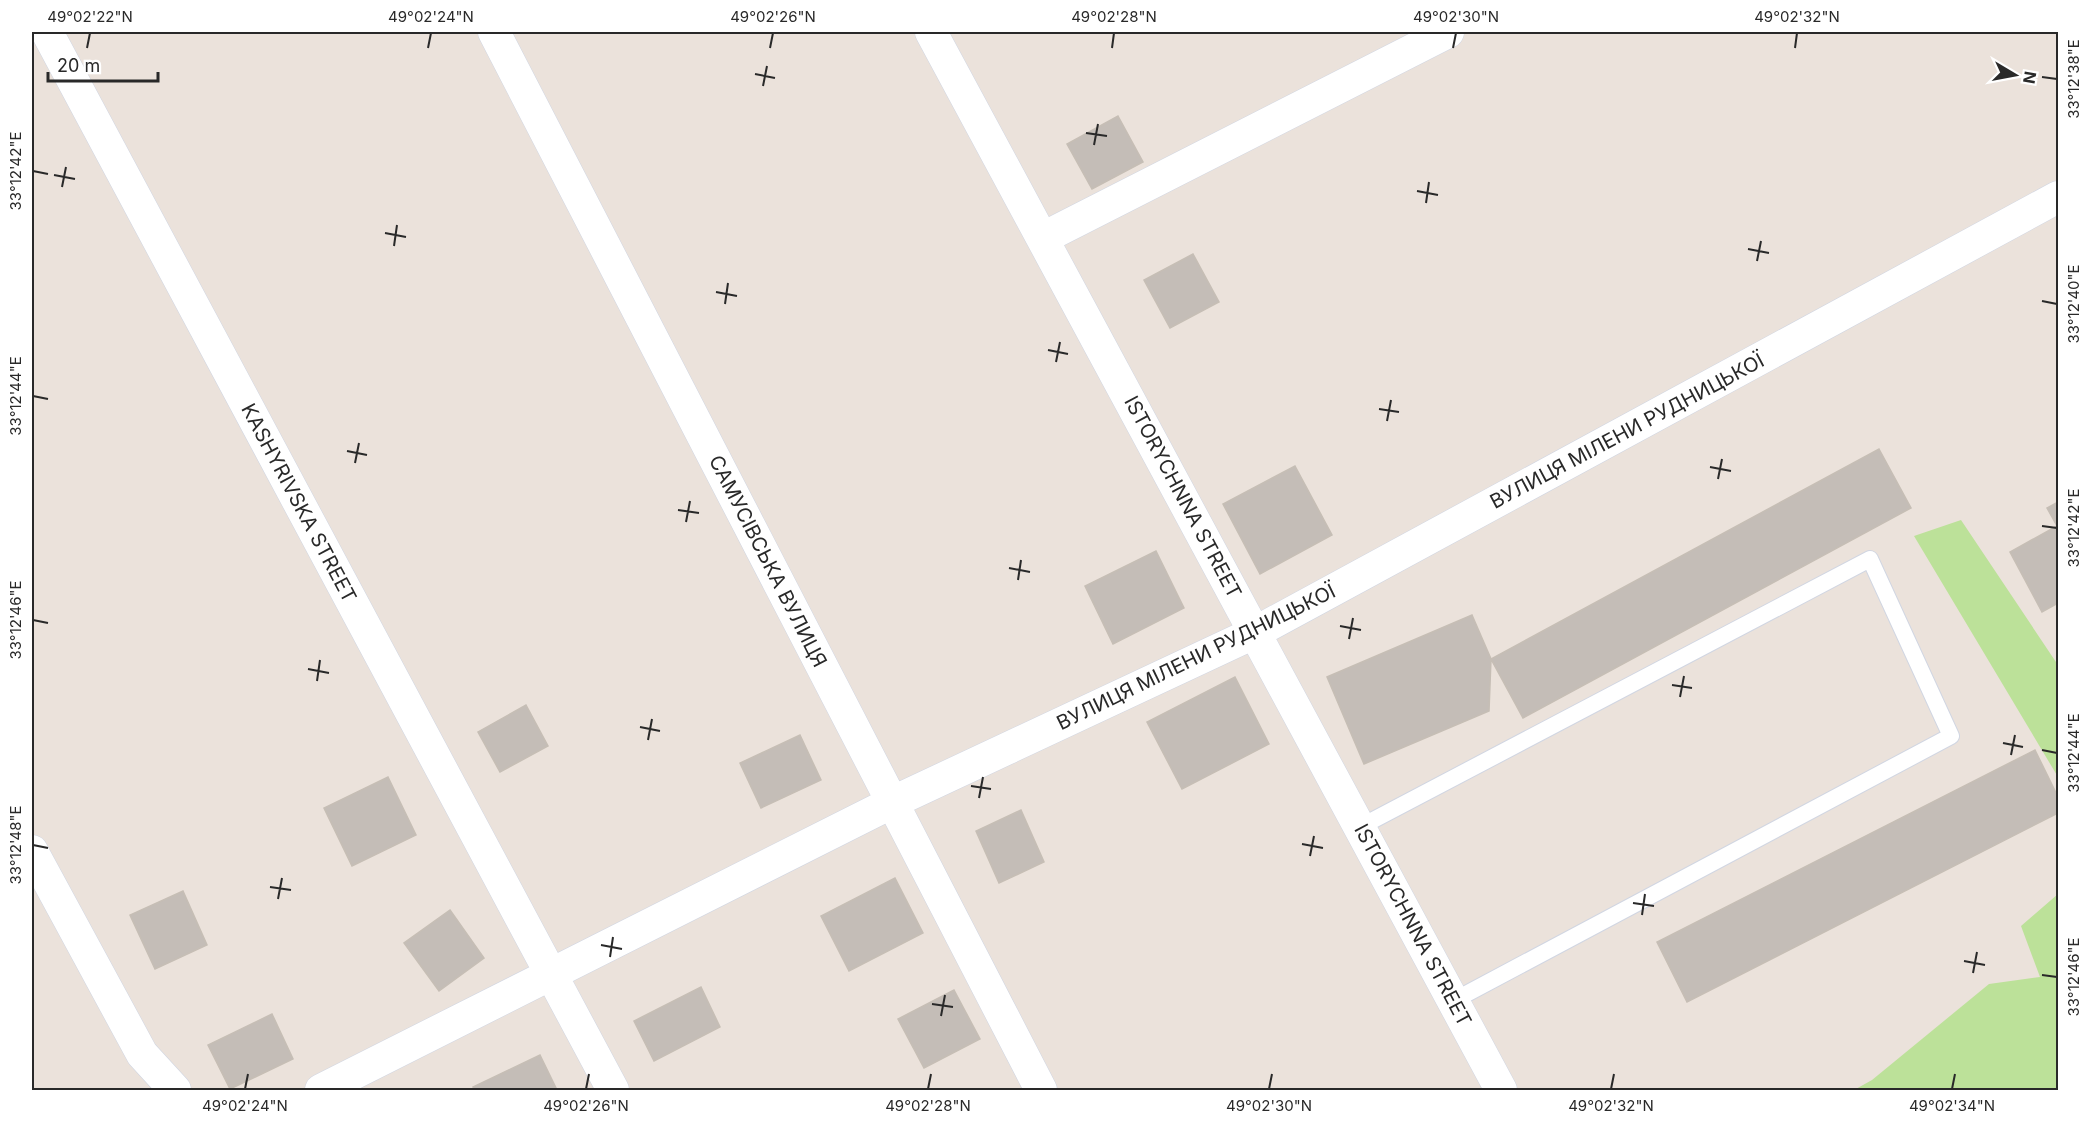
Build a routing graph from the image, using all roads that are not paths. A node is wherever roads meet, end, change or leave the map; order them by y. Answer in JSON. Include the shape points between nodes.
{"nodes":[{"id":1,"x":47,"y":32,"type":"edge"},
{"id":2,"x":494,"y":32,"type":"edge"},
{"id":3,"x":930,"y":32,"type":"edge"},
{"id":4,"x":1448,"y":32,"type":"edge"},
{"id":5,"x":2058,"y":197,"type":"edge"},
{"id":6,"x":1043,"y":238,"type":"junction"},
{"id":7,"x":1256,"y":632,"type":"junction"},
{"id":8,"x":893,"y":802,"type":"junction"},
{"id":9,"x":1360,"y":826,"type":"junction"},
{"id":10,"x":32,"y":851,"type":"edge"},
{"id":11,"x":551,"y":975,"type":"junction"},
{"id":12,"x":1453,"y":1001,"type":"junction"},
{"id":13,"x":175,"y":1090,"type":"edge"},
{"id":14,"x":321,"y":1090,"type":"edge"},
{"id":15,"x":613,"y":1090,"type":"edge"},
{"id":16,"x":1041,"y":1090,"type":"edge"},
{"id":17,"x":1501,"y":1090,"type":"edge"}],
"edges":[{"from":1,"to":11,"type":"street","name":"KASHYRIVSKA STREET"},
{"from":2,"to":8,"type":"street","name":"САМУСІВСЬКА ВУЛИЦЯ"},
{"from":3,"to":6,"type":"street","name":"ISTORYCHNNA STREET"},
{"from":4,"to":6,"type":"street"},
{"from":5,"to":7,"type":"street","name":"ВУЛИЦЯ МІЛЕНИ РУДНИЦЬКОЇ"},
{"from":6,"to":7,"type":"street","name":"ISTORYCHNNA STREET"},
{"from":7,"to":8,"type":"street","name":"ВУЛИЦЯ МІЛЕНИ РУДНИЦЬКОЇ"},
{"from":7,"to":9,"type":"street","name":"ISTORYCHNNA STREET"},
{"from":8,"to":11,"type":"street","name":"ВУЛИЦЯ МІЛЕНИ РУДНИЦЬКОЇ"},
{"from":8,"to":16,"type":"street","name":"САМУСІВСЬКА ВУЛИЦЯ"},
{"from":9,"to":12,"type":"street","name":"ISTORYCHNNA STREET"},
{"from":9,"to":12,"type":"lane","via":[[1870,559],[1951,736]]},
{"from":10,"to":13,"type":"street","via":[[142,1054]]},
{"from":11,"to":14,"type":"street","name":"ВУЛИЦЯ МІЛЕНИ РУДНИЦЬКОЇ"},
{"from":11,"to":15,"type":"street","name":"KASHYRIVSKA STREET"},
{"from":12,"to":17,"type":"street","name":"ISTORYCHNNA STREET"}]}
